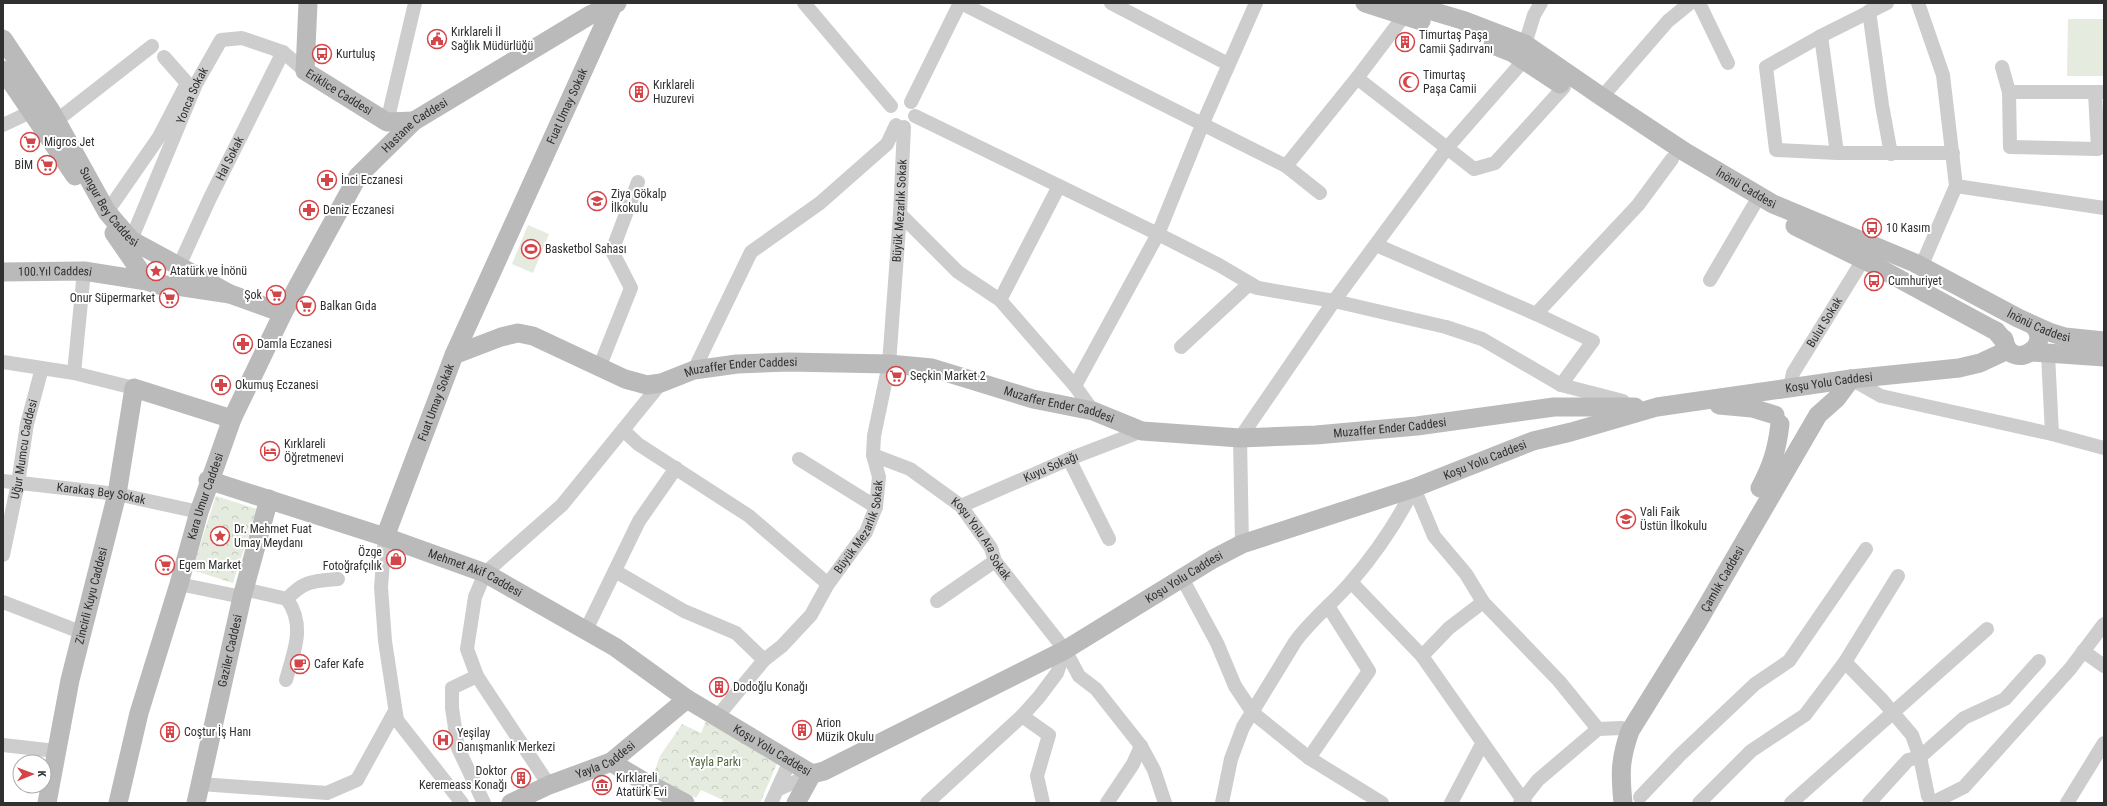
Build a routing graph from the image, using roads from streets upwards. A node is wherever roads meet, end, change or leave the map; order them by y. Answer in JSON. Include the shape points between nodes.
{"nodes":[{"id":1,"x":308,"y":3,"type":"edge"},
{"id":2,"x":415,"y":3,"type":"edge"},
{"id":3,"x":804,"y":3,"type":"edge"},
{"id":4,"x":960,"y":3,"type":"edge"},
{"id":5,"x":1111,"y":3,"type":"edge"},
{"id":6,"x":1256,"y":3,"type":"edge"},
{"id":7,"x":1365,"y":3,"type":"edge"},
{"id":8,"x":1541,"y":3,"type":"edge"},
{"id":9,"x":1690,"y":3,"type":"edge"},
{"id":10,"x":1699,"y":3,"type":"edge"},
{"id":11,"x":1887,"y":3,"type":"edge"},
{"id":12,"x":1918,"y":3,"type":"edge"},
{"id":13,"x":618,"y":4,"type":"edge"},
{"id":14,"x":590,"y":9,"type":"edge"},
{"id":15,"x":1404,"y":9,"type":"edge"},
{"id":16,"x":1869,"y":11,"type":"junction"},
{"id":17,"x":1821,"y":36,"type":"junction"},
{"id":18,"x":3,"y":39,"type":"edge"},
{"id":19,"x":152,"y":46,"type":"dead end"},
{"id":20,"x":283,"y":52,"type":"junction"},
{"id":21,"x":1525,"y":52,"type":"junction"},
{"id":22,"x":164,"y":57,"type":"dead end"},
{"id":23,"x":1728,"y":63,"type":"dead end"},
{"id":24,"x":1228,"y":64,"type":"junction"},
{"id":25,"x":2002,"y":67,"type":"dead end"},
{"id":26,"x":3,"y":70,"type":"edge"},
{"id":27,"x":305,"y":71,"type":"junction"},
{"id":28,"x":1357,"y":78,"type":"junction"},
{"id":29,"x":1564,"y":87,"type":"junction"},
{"id":30,"x":2009,"y":92,"type":"junction"},
{"id":31,"x":2100,"y":92,"type":"edge"},
{"id":32,"x":1602,"y":97,"type":"junction"},
{"id":33,"x":911,"y":102,"type":"junction"},
{"id":34,"x":891,"y":106,"type":"junction"},
{"id":35,"x":44,"y":112,"type":"junction"},
{"id":36,"x":915,"y":116,"type":"junction"},
{"id":37,"x":414,"y":121,"type":"junction"},
{"id":38,"x":387,"y":122,"type":"junction"},
{"id":39,"x":1203,"y":123,"type":"junction"},
{"id":40,"x":3,"y":125,"type":"edge"},
{"id":41,"x":900,"y":126,"type":"junction"},
{"id":42,"x":1447,"y":148,"type":"junction"},
{"id":43,"x":1837,"y":153,"type":"junction"},
{"id":44,"x":1953,"y":153,"type":"junction"},
{"id":45,"x":1891,"y":154,"type":"junction"},
{"id":46,"x":1672,"y":159,"type":"junction"},
{"id":47,"x":1286,"y":166,"type":"junction"},
{"id":48,"x":638,"y":182,"type":"dead end"},
{"id":49,"x":1059,"y":186,"type":"junction"},
{"id":50,"x":1956,"y":186,"type":"junction"},
{"id":51,"x":1320,"y":193,"type":"dead end"},
{"id":52,"x":1754,"y":205,"type":"junction"},
{"id":53,"x":2104,"y":208,"type":"edge"},
{"id":54,"x":107,"y":212,"type":"junction"},
{"id":55,"x":900,"y":214,"type":"junction"},
{"id":56,"x":1158,"y":234,"type":"junction"},
{"id":57,"x":1376,"y":245,"type":"junction"},
{"id":58,"x":130,"y":247,"type":"junction"},
{"id":59,"x":1863,"y":260,"type":"junction"},
{"id":60,"x":179,"y":266,"type":"junction"},
{"id":61,"x":1921,"y":266,"type":"junction"},
{"id":62,"x":84,"y":271,"type":"junction"},
{"id":63,"x":3,"y":272,"type":"edge"},
{"id":64,"x":106,"y":274,"type":"junction"},
{"id":65,"x":1710,"y":280,"type":"dead end"},
{"id":66,"x":147,"y":281,"type":"junction"},
{"id":67,"x":170,"y":284,"type":"junction"},
{"id":68,"x":1258,"y":288,"type":"junction"},
{"id":69,"x":230,"y":294,"type":"junction"},
{"id":70,"x":1000,"y":300,"type":"junction"},
{"id":71,"x":1334,"y":301,"type":"junction"},
{"id":72,"x":283,"y":313,"type":"junction"},
{"id":73,"x":1536,"y":314,"type":"junction"},
{"id":74,"x":2029,"y":323,"type":"junction"},
{"id":75,"x":2104,"y":341,"type":"edge"},
{"id":76,"x":2006,"y":345,"type":"junction"},
{"id":77,"x":1181,"y":347,"type":"dead end"},
{"id":78,"x":2040,"y":353,"type":"junction"},
{"id":79,"x":454,"y":355,"type":"junction"},
{"id":80,"x":2104,"y":357,"type":"edge"},
{"id":81,"x":3,"y":362,"type":"edge"},
{"id":82,"x":888,"y":364,"type":"junction"},
{"id":83,"x":42,"y":368,"type":"junction"},
{"id":84,"x":599,"y":368,"type":"junction"},
{"id":85,"x":694,"y":370,"type":"junction"},
{"id":86,"x":74,"y":373,"type":"junction"},
{"id":87,"x":1851,"y":379,"type":"junction"},
{"id":88,"x":661,"y":384,"type":"junction"},
{"id":89,"x":1561,"y":385,"type":"junction"},
{"id":90,"x":1075,"y":386,"type":"junction"},
{"id":91,"x":1792,"y":387,"type":"junction"},
{"id":92,"x":134,"y":388,"type":"junction"},
{"id":93,"x":1686,"y":403,"type":"junction"},
{"id":94,"x":1657,"y":407,"type":"junction"},
{"id":95,"x":1093,"y":410,"type":"junction"},
{"id":96,"x":232,"y":419,"type":"junction"},
{"id":97,"x":1777,"y":420,"type":"junction"},
{"id":98,"x":1815,"y":421,"type":"junction"},
{"id":99,"x":623,"y":430,"type":"junction"},
{"id":100,"x":1142,"y":431,"type":"junction"},
{"id":101,"x":2052,"y":434,"type":"junction"},
{"id":102,"x":1240,"y":438,"type":"junction"},
{"id":103,"x":2104,"y":448,"type":"edge"},
{"id":104,"x":873,"y":455,"type":"junction"},
{"id":105,"x":1069,"y":458,"type":"junction"},
{"id":106,"x":799,"y":459,"type":"dead end"},
{"id":107,"x":676,"y":468,"type":"junction"},
{"id":108,"x":208,"y":480,"type":"junction"},
{"id":109,"x":3,"y":481,"type":"edge"},
{"id":110,"x":18,"y":483,"type":"junction"},
{"id":111,"x":1414,"y":488,"type":"junction"},
{"id":112,"x":117,"y":494,"type":"junction"},
{"id":113,"x":269,"y":499,"type":"junction"},
{"id":114,"x":961,"y":506,"type":"junction"},
{"id":115,"x":876,"y":507,"type":"junction"},
{"id":116,"x":199,"y":512,"type":"junction"},
{"id":117,"x":385,"y":537,"type":"junction"},
{"id":118,"x":1109,"y":539,"type":"dead end"},
{"id":119,"x":1242,"y":544,"type":"junction"},
{"id":120,"x":1866,"y":548,"type":"dead end"},
{"id":121,"x":3,"y":555,"type":"edge"},
{"id":122,"x":995,"y":561,"type":"junction"},
{"id":123,"x":615,"y":571,"type":"junction"},
{"id":124,"x":485,"y":573,"type":"junction"},
{"id":125,"x":1898,"y":576,"type":"dead end"},
{"id":126,"x":1182,"y":578,"type":"junction"},
{"id":127,"x":338,"y":579,"type":"dead end"},
{"id":128,"x":1351,"y":582,"type":"junction"},
{"id":129,"x":179,"y":584,"type":"junction"},
{"id":130,"x":828,"y":584,"type":"junction"},
{"id":131,"x":243,"y":593,"type":"junction"},
{"id":132,"x":287,"y":599,"type":"junction"},
{"id":133,"x":936,"y":601,"type":"dead end"},
{"id":134,"x":3,"y":602,"type":"edge"},
{"id":135,"x":1483,"y":602,"type":"junction"},
{"id":136,"x":1328,"y":606,"type":"junction"},
{"id":137,"x":2104,"y":624,"type":"edge"},
{"id":138,"x":1987,"y":629,"type":"dead end"},
{"id":139,"x":586,"y":630,"type":"junction"},
{"id":140,"x":83,"y":633,"type":"junction"},
{"id":141,"x":1065,"y":650,"type":"junction"},
{"id":142,"x":2083,"y":651,"type":"junction"},
{"id":143,"x":1422,"y":656,"type":"junction"},
{"id":144,"x":764,"y":660,"type":"junction"},
{"id":145,"x":2039,"y":661,"type":"dead end"},
{"id":146,"x":1845,"y":662,"type":"junction"},
{"id":147,"x":2104,"y":666,"type":"edge"},
{"id":148,"x":477,"y":676,"type":"junction"},
{"id":149,"x":286,"y":680,"type":"dead end"},
{"id":150,"x":687,"y":699,"type":"junction"},
{"id":151,"x":395,"y":711,"type":"junction"},
{"id":152,"x":1253,"y":712,"type":"junction"},
{"id":153,"x":1894,"y":714,"type":"junction"},
{"id":154,"x":1022,"y":716,"type":"junction"},
{"id":155,"x":717,"y":717,"type":"junction"},
{"id":156,"x":1598,"y":729,"type":"junction"},
{"id":157,"x":1630,"y":731,"type":"junction"},
{"id":158,"x":2104,"y":742,"type":"edge"},
{"id":159,"x":1482,"y":744,"type":"junction"},
{"id":160,"x":3,"y":745,"type":"edge"},
{"id":161,"x":1141,"y":746,"type":"junction"},
{"id":162,"x":56,"y":752,"type":"junction"},
{"id":163,"x":1920,"y":757,"type":"junction"},
{"id":164,"x":1310,"y":758,"type":"junction"},
{"id":165,"x":790,"y":761,"type":"junction"},
{"id":166,"x":611,"y":762,"type":"junction"},
{"id":167,"x":812,"y":774,"type":"junction"},
{"id":168,"x":200,"y":784,"type":"junction"},
{"id":169,"x":549,"y":785,"type":"junction"},
{"id":170,"x":774,"y":797,"type":"edge"},
{"id":171,"x":326,"y":798,"type":"edge"},
{"id":172,"x":1635,"y":799,"type":"edge"},
{"id":173,"x":1522,"y":802,"type":"edge"},
{"id":174,"x":47,"y":803,"type":"edge"},
{"id":175,"x":118,"y":803,"type":"edge"},
{"id":176,"x":196,"y":803,"type":"edge"},
{"id":177,"x":462,"y":803,"type":"edge"},
{"id":178,"x":484,"y":803,"type":"edge"},
{"id":179,"x":511,"y":803,"type":"edge"},
{"id":180,"x":685,"y":803,"type":"edge"},
{"id":181,"x":796,"y":803,"type":"edge"},
{"id":182,"x":927,"y":803,"type":"edge"},
{"id":183,"x":1043,"y":803,"type":"edge"},
{"id":184,"x":1107,"y":803,"type":"edge"},
{"id":185,"x":1165,"y":803,"type":"edge"},
{"id":186,"x":1222,"y":803,"type":"edge"},
{"id":187,"x":1382,"y":803,"type":"edge"},
{"id":188,"x":1451,"y":803,"type":"edge"},
{"id":189,"x":1699,"y":803,"type":"edge"},
{"id":190,"x":1791,"y":803,"type":"edge"},
{"id":191,"x":1869,"y":803,"type":"edge"},
{"id":192,"x":1933,"y":803,"type":"edge"},
{"id":193,"x":2067,"y":803,"type":"edge"}],
"edges":[{"from":1,"to":27,"type":"street","name":"Eriklice Caddesi"},
{"from":2,"to":38,"type":"street"},
{"from":3,"to":34,"type":"street"},
{"from":4,"to":33,"type":"street"},
{"from":4,"to":39,"type":"street"},
{"from":5,"to":24,"type":"street"},
{"from":6,"to":24,"type":"street"},
{"from":7,"to":15,"type":"street","name":"İnönü Caddesi"},
{"from":8,"to":21,"type":"street","via":[[1534,15]]},
{"from":9,"to":32,"type":"street","via":[[1668,21]]},
{"from":10,"to":23,"type":"street"},
{"from":11,"to":16,"type":"street"},
{"from":12,"to":44,"type":"street","via":[[1943,75]]},
{"from":13,"to":14,"type":"street","name":"Hastane Caddesi"},
{"from":13,"to":79,"type":"street","name":"Fuat Umay Sokak"},
{"from":14,"to":37,"type":"street","name":"Hastane Caddesi"},
{"from":15,"to":21,"type":"street","name":"İnönü Caddesi","via":[[1462,20]]},
{"from":15,"to":28,"type":"street"},
{"from":16,"to":17,"type":"street"},
{"from":16,"to":45,"type":"street"},
{"from":17,"to":43,"type":"street"},
{"from":17,"to":43,"type":"street","via":[[1766,67],[1776,150]]},
{"from":18,"to":35,"type":"street","name":"Sungur Bey Caddesi"},
{"from":19,"to":35,"type":"street"},
{"from":20,"to":27,"type":"street","name":"Yonca Sokak"},
{"from":20,"to":58,"type":"street","name":"Yonca Sokak","via":[[242,38],[221,40],[196,84]]},
{"from":20,"to":60,"type":"street","name":"Hal Sokak"},
{"from":21,"to":29,"type":"street","name":"İnönü Caddesi"},
{"from":21,"to":32,"type":"street","name":"İnönü Caddesi"},
{"from":21,"to":42,"type":"street"},
{"from":22,"to":54,"type":"street","via":[[187,83],[159,137]]},
{"from":24,"to":39,"type":"street"},
{"from":25,"to":30,"type":"street"},
{"from":26,"to":35,"type":"street","name":"Sungur Bey Caddesi"},
{"from":27,"to":38,"type":"street","name":"Eriklice Caddesi"},
{"from":28,"to":42,"type":"street"},
{"from":28,"to":47,"type":"street"},
{"from":29,"to":42,"type":"street","via":[[1495,163],[1474,169]]},
{"from":29,"to":46,"type":"street","name":"İnönü Caddesi"},
{"from":30,"to":31,"type":"street"},
{"from":30,"to":31,"type":"street","via":[[2010,148],[2098,149]]},
{"from":32,"to":61,"type":"street","name":"İnönü Caddesi","via":[[1685,152],[1773,204]]},
{"from":33,"to":34,"type":"street","via":[[902,99]]},
{"from":33,"to":36,"type":"street","via":[[916,110]]},
{"from":34,"to":41,"type":"street","via":[[890,119]]},
{"from":35,"to":40,"type":"street"},
{"from":35,"to":54,"type":"street","name":"Sungur Bey Caddesi"},
{"from":35,"to":58,"type":"street","name":"Sungur Bey Caddesi"},
{"from":36,"to":41,"type":"street","via":[[912,122]]},
{"from":36,"to":49,"type":"street"},
{"from":37,"to":38,"type":"street","name":"Eriklice Caddesi"},
{"from":37,"to":72,"type":"street","name":"Hastane Caddesi","via":[[358,176]]},
{"from":39,"to":47,"type":"street"},
{"from":39,"to":56,"type":"street"},
{"from":41,"to":55,"type":"street","name":"Büyük Mezarlık Sokak"},
{"from":41,"to":85,"type":"street","via":[[887,144],[820,203],[752,252]]},
{"from":42,"to":57,"type":"street"},
{"from":43,"to":45,"type":"street"},
{"from":44,"to":45,"type":"street"},
{"from":44,"to":50,"type":"street"},
{"from":46,"to":52,"type":"street","name":"İnönü Caddesi"},
{"from":46,"to":73,"type":"street","via":[[1638,205]]},
{"from":47,"to":51,"type":"street"},
{"from":48,"to":84,"type":"street","via":[[612,251],[631,288]]},
{"from":49,"to":56,"type":"street"},
{"from":49,"to":70,"type":"street"},
{"from":50,"to":53,"type":"street"},
{"from":50,"to":61,"type":"street"},
{"from":52,"to":59,"type":"street","name":"İnönü Caddesi"},
{"from":52,"to":65,"type":"street"},
{"from":54,"to":58,"type":"street","name":"Sungur Bey Caddesi"},
{"from":55,"to":70,"type":"street","via":[[958,272]]},
{"from":55,"to":82,"type":"street","name":"Büyük Mezarlık Sokak"},
{"from":56,"to":68,"type":"street"},
{"from":56,"to":90,"type":"street"},
{"from":57,"to":71,"type":"street"},
{"from":57,"to":73,"type":"street"},
{"from":58,"to":60,"type":"street","name":"Sungur Bey Caddesi"},
{"from":58,"to":64,"type":"street","name":"100.Yıl Caddesi"},
{"from":58,"to":66,"type":"street","name":"Sungur Bey Caddesi"},
{"from":59,"to":76,"type":"street","name":"İnönü Caddesi","via":[[1996,331]]},
{"from":59,"to":91,"type":"street","name":"Bulut Sokak","via":[[1793,373]]},
{"from":60,"to":67,"type":"street","via":[[177,276]]},
{"from":60,"to":69,"type":"street","name":"100.Yıl Caddesi"},
{"from":61,"to":74,"type":"street","name":"İnönü Caddesi"},
{"from":62,"to":63,"type":"street","name":"100.Yıl Caddesi"},
{"from":62,"to":64,"type":"street","name":"100.Yıl Caddesi"},
{"from":62,"to":86,"type":"street"},
{"from":64,"to":66,"type":"street","name":"100.Yıl Caddesi"},
{"from":66,"to":67,"type":"street","name":"100.Yıl Caddesi","via":[[158,286]]},
{"from":67,"to":69,"type":"street","name":"100.Yıl Caddesi"},
{"from":68,"to":71,"type":"street"},
{"from":68,"to":77,"type":"street","via":[[1248,285]]},
{"from":69,"to":72,"type":"street","name":"100.Yıl Caddesi"},
{"from":70,"to":90,"type":"street"},
{"from":71,"to":89,"type":"street","via":[[1446,327],[1482,340]]},
{"from":71,"to":102,"type":"street"},
{"from":72,"to":96,"type":"street","name":"Kara Umur Caddesi"},
{"from":73,"to":89,"type":"street","via":[[1593,341]]},
{"from":74,"to":75,"type":"street","name":"İnönü Caddesi","via":[[2065,337]]},
{"from":74,"to":76,"type":"street","via":[[2015,321],[2010,325],[2005,334]]},
{"from":74,"to":78,"type":"street","via":[[2039,336],[2036,349]]},
{"from":76,"to":78,"type":"street","name":"İnönü Caddesi","via":[[2015,355]]},
{"from":76,"to":87,"type":"street","name":"Koşu Yolu Caddesi","via":[[1972,366]]},
{"from":78,"to":80,"type":"street","name":"İnönü Caddesi"},
{"from":78,"to":101,"type":"street"},
{"from":79,"to":84,"type":"street","name":"Muzaffer Ender Caddesi","via":[[518,333],[533,336]]},
{"from":79,"to":117,"type":"street","name":"Fuat Umay Sokak"},
{"from":81,"to":83,"type":"street"},
{"from":82,"to":85,"type":"street","name":"Muzaffer Ender Caddesi","via":[[788,362],[737,364]]},
{"from":82,"to":95,"type":"street","name":"Muzaffer Ender Caddesi","via":[[932,368],[1033,399]]},
{"from":82,"to":104,"type":"street","name":"Büyük Mezarlık Sokak","via":[[874,436]]},
{"from":83,"to":86,"type":"street"},
{"from":83,"to":110,"type":"street","name":"Uğur Mumcu Caddesi","via":[[27,424]]},
{"from":84,"to":88,"type":"street","name":"Muzaffer Ender Caddesi","via":[[647,385]]},
{"from":85,"to":88,"type":"street","name":"Muzaffer Ender Caddesi"},
{"from":86,"to":92,"type":"street"},
{"from":87,"to":91,"type":"street","name":"Koşu Yolu Caddesi"},
{"from":87,"to":98,"type":"street","name":"Çamlık Caddesi"},
{"from":87,"to":101,"type":"street","via":[[1881,396]]},
{"from":88,"to":99,"type":"street"},
{"from":89,"to":94,"type":"street","via":[[1606,398]]},
{"from":90,"to":95,"type":"street"},
{"from":91,"to":93,"type":"street","name":"Koşu Yolu Caddesi"},
{"from":91,"to":97,"type":"street","name":"Çamlık Caddesi","via":[[1776,405]]},
{"from":91,"to":98,"type":"street","via":[[1815,398],[1818,406]]},
{"from":92,"to":96,"type":"street"},
{"from":92,"to":112,"type":"street","name":"Zincirli Kuyu Caddesi"},
{"from":93,"to":94,"type":"street","name":"Koşu Yolu Caddesi"},
{"from":93,"to":97,"type":"street","name":"Koşu Yolu Caddesi","via":[[1752,408]]},
{"from":94,"to":102,"type":"street","name":"Muzaffer Ender Caddesi","via":[[1554,407],[1417,426],[1316,435]]},
{"from":94,"to":111,"type":"street","name":"Koşu Yolu Caddesi","via":[[1533,441]]},
{"from":95,"to":100,"type":"street","name":"Muzaffer Ender Caddesi"},
{"from":96,"to":108,"type":"street","name":"Kara Umur Caddesi"},
{"from":97,"to":98,"type":"street","name":"Çamlık Caddesi","via":[[1791,431]]},
{"from":97,"to":157,"type":"street","name":"Çamlık Caddesi","via":[[1777,447],[1771,468],[1630,714]]},
{"from":98,"to":157,"type":"street","name":"Çamlık Caddesi"},
{"from":99,"to":107,"type":"street","via":[[638,444]]},
{"from":99,"to":124,"type":"street","via":[[562,505]]},
{"from":100,"to":102,"type":"street","name":"Muzaffer Ender Caddesi"},
{"from":100,"to":105,"type":"street","name":"Kuyu Sokağı"},
{"from":101,"to":103,"type":"street"},
{"from":102,"to":119,"type":"street"},
{"from":104,"to":114,"type":"street","name":"Koşu Yolu Ara Sokak","via":[[910,469]]},
{"from":104,"to":115,"type":"street","name":"Büyük Mezarlık Sokak","via":[[878,477]]},
{"from":105,"to":114,"type":"street","name":"Kuyu Sokağı"},
{"from":105,"to":118,"type":"street"},
{"from":106,"to":115,"type":"street"},
{"from":107,"to":123,"type":"street","via":[[639,521]]},
{"from":107,"to":130,"type":"street","via":[[749,516]]},
{"from":108,"to":113,"type":"street","name":"Mehmet Akif Caddesi"},
{"from":108,"to":116,"type":"street","name":"Kara Umur Caddesi"},
{"from":109,"to":110,"type":"street","name":"Karakaş Bey Sokak"},
{"from":110,"to":112,"type":"street","name":"Karakaş Bey Sokak"},
{"from":110,"to":121,"type":"street","name":"Uğur Mumcu Caddesi"},
{"from":111,"to":119,"type":"street","name":"Koşu Yolu Caddesi"},
{"from":111,"to":128,"type":"street","via":[[1388,534]]},
{"from":111,"to":135,"type":"street","via":[[1434,536],[1466,574]]},
{"from":112,"to":116,"type":"street","name":"Karakaş Bey Sokak"},
{"from":112,"to":140,"type":"street","name":"Zincirli Kuyu Caddesi"},
{"from":113,"to":117,"type":"street","name":"Mehmet Akif Caddesi"},
{"from":113,"to":131,"type":"street","name":"Gaziler Caddesi"},
{"from":114,"to":122,"type":"street","name":"Koşu Yolu Ara Sokak","via":[[991,548]]},
{"from":115,"to":130,"type":"street","name":"Büyük Mezarlık Sokak","via":[[866,532]]},
{"from":116,"to":129,"type":"street","name":"Kara Umur Caddesi"},
{"from":117,"to":124,"type":"street","name":"Mehmet Akif Caddesi"},
{"from":117,"to":151,"type":"street","name":"Fuat Umay Sokak","via":[[380,587]]},
{"from":119,"to":126,"type":"street","name":"Koşu Yolu Caddesi"},
{"from":120,"to":172,"type":"street","via":[[1789,661],[1756,684]]},
{"from":122,"to":133,"type":"street"},
{"from":122,"to":141,"type":"street","name":"Koşu Yolu Ara Sokak"},
{"from":123,"to":139,"type":"street"},
{"from":123,"to":144,"type":"street","via":[[684,611],[736,633]]},
{"from":124,"to":139,"type":"street","name":"Mehmet Akif Caddesi"},
{"from":124,"to":148,"type":"street","via":[[475,597],[467,649]]},
{"from":125,"to":146,"type":"street"},
{"from":126,"to":141,"type":"street","name":"Koşu Yolu Caddesi"},
{"from":126,"to":152,"type":"street","via":[[1217,643],[1235,686]]},
{"from":127,"to":132,"type":"street","via":[[305,583]]},
{"from":128,"to":136,"type":"street"},
{"from":128,"to":143,"type":"street"},
{"from":129,"to":131,"type":"street"},
{"from":129,"to":175,"type":"street","name":"Kara Umur Caddesi","via":[[139,713]]},
{"from":130,"to":144,"type":"street","name":"Büyük Mezarlık Sokak","via":[[811,615],[782,646]]},
{"from":131,"to":132,"type":"street"},
{"from":131,"to":168,"type":"street","name":"Gaziler Caddesi"},
{"from":132,"to":149,"type":"street","via":[[294,609],[298,633]]},
{"from":134,"to":140,"type":"street"},
{"from":135,"to":143,"type":"street","via":[[1449,628]]},
{"from":135,"to":156,"type":"street","via":[[1559,681]]},
{"from":136,"to":152,"type":"street","via":[[1294,642]]},
{"from":136,"to":164,"type":"street","via":[[1369,671]]},
{"from":137,"to":142,"type":"street"},
{"from":138,"to":153,"type":"street"},
{"from":139,"to":150,"type":"street","name":"Mehmet Akif Caddesi","via":[[615,647]]},
{"from":140,"to":162,"type":"street","name":"Zincirli Kuyu Caddesi","via":[[70,680]]},
{"from":141,"to":154,"type":"street","via":[[1057,672]]},
{"from":141,"to":161,"type":"street","name":"Koşu Yolu Ara Sokak","via":[[1079,676],[1096,689]]},
{"from":141,"to":167,"type":"street","name":"Koşu Yolu Caddesi","via":[[824,771]]},
{"from":142,"to":147,"type":"street"},
{"from":142,"to":192,"type":"street","via":[[1964,787]]},
{"from":143,"to":159,"type":"street"},
{"from":144,"to":155,"type":"street","name":"Büyük Mezarlık Sokak"},
{"from":145,"to":163,"type":"street","via":[[2005,699],[1964,718]]},
{"from":146,"to":153,"type":"street"},
{"from":146,"to":189,"type":"street","via":[[1805,715],[1751,751]]},
{"from":148,"to":169,"type":"street"},
{"from":148,"to":178,"type":"street","via":[[452,688],[452,708],[458,748]]},
{"from":150,"to":155,"type":"street","name":"Mehmet Akif Caddesi"},
{"from":150,"to":166,"type":"street","name":"Yayla Caddesi"},
{"from":151,"to":171,"type":"street","via":[[357,780]]},
{"from":151,"to":177,"type":"street","name":"Fuat Umay Sokak","via":[[397,720]]},
{"from":152,"to":164,"type":"street"},
{"from":152,"to":186,"type":"street","via":[[1243,727],[1231,760]]},
{"from":153,"to":163,"type":"street","via":[[1912,735]]},
{"from":153,"to":190,"type":"street"},
{"from":154,"to":182,"type":"street"},
{"from":154,"to":183,"type":"street","via":[[1049,735],[1037,776]]},
{"from":155,"to":165,"type":"street","name":"Koşu Yolu Caddesi"},
{"from":156,"to":157,"type":"street","via":[[1621,728]]},
{"from":156,"to":173,"type":"street","via":[[1538,780]]},
{"from":157,"to":172,"type":"street","name":"Çamlık Caddesi","via":[[1621,760]]},
{"from":158,"to":193,"type":"street"},
{"from":159,"to":173,"type":"street"},
{"from":159,"to":188,"type":"street"},
{"from":160,"to":162,"type":"street"},
{"from":161,"to":184,"type":"street","via":[[1133,764]]},
{"from":161,"to":185,"type":"street","name":"Koşu Yolu Ara Sokak","via":[[1154,770]]},
{"from":162,"to":174,"type":"street","name":"Zincirli Kuyu Caddesi"},
{"from":163,"to":191,"type":"street","via":[[1908,760]]},
{"from":163,"to":192,"type":"street","via":[[1928,796]]},
{"from":164,"to":187,"type":"street"},
{"from":165,"to":167,"type":"street","name":"Koşu Yolu Caddesi"},
{"from":165,"to":170,"type":"street"},
{"from":166,"to":169,"type":"street","name":"Yayla Caddesi"},
{"from":166,"to":180,"type":"street"},
{"from":167,"to":170,"type":"street"},
{"from":167,"to":181,"type":"street"},
{"from":168,"to":171,"type":"street"},
{"from":168,"to":176,"type":"street","name":"Gaziler Caddesi"},
{"from":169,"to":179,"type":"street","name":"Yayla Caddesi"}]}
